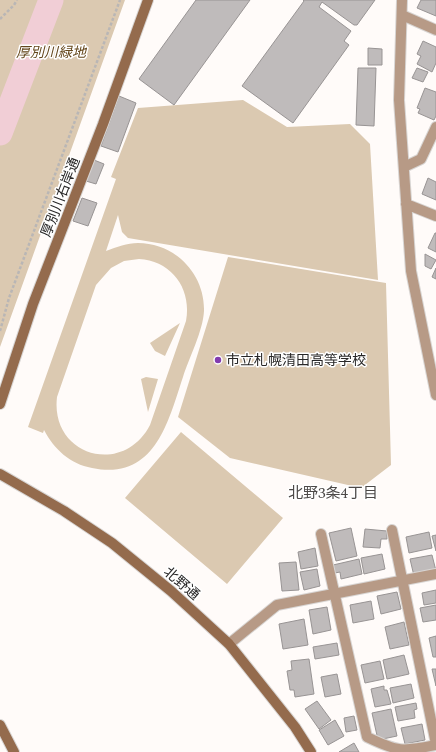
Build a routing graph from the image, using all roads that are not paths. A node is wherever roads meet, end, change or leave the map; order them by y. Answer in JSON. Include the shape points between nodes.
{"nodes":[{"id":1,"x":148,"y":0,"type":"edge"},
{"id":2,"x":402,"y":0,"type":"edge"},
{"id":3,"x":402,"y":15,"type":"junction"},
{"id":4,"x":436,"y":30,"type":"edge"},
{"id":5,"x":436,"y":127,"type":"edge"},
{"id":6,"x":404,"y":167,"type":"junction"},
{"id":7,"x":406,"y":204,"type":"junction"},
{"id":8,"x":436,"y":216,"type":"edge"},
{"id":9,"x":436,"y":394,"type":"edge"},
{"id":10,"x":0,"y":404,"type":"edge"},
{"id":11,"x":0,"y":474,"type":"edge"},
{"id":12,"x":392,"y":530,"type":"dead end"},
{"id":13,"x":321,"y":534,"type":"dead end"},
{"id":14,"x":436,"y":574,"type":"edge"},
{"id":15,"x":402,"y":581,"type":"junction"},
{"id":16,"x":334,"y":594,"type":"junction"},
{"id":17,"x":229,"y":644,"type":"junction"},
{"id":18,"x":0,"y":725,"type":"edge"},
{"id":19,"x":436,"y":744,"type":"edge"},
{"id":20,"x":14,"y":752,"type":"edge"},
{"id":21,"x":310,"y":752,"type":"edge"}],
"edges":[{"from":1,"to":10,"type":"street","name":"厚別川右岸通","via":[[33,304]]},
{"from":2,"to":3,"type":"street"},
{"from":3,"to":4,"type":"street"},
{"from":3,"to":6,"type":"street","via":[[399,100]]},
{"from":5,"to":6,"type":"street","via":[[421,159]]},
{"from":6,"to":7,"type":"street"},
{"from":7,"to":8,"type":"street"},
{"from":7,"to":9,"type":"street","via":[[411,271]]},
{"from":11,"to":17,"type":"street","name":"北野通","via":[[64,511],[112,543],[171,591]]},
{"from":12,"to":15,"type":"street"},
{"from":13,"to":16,"type":"street"},
{"from":14,"to":15,"type":"street"},
{"from":15,"to":16,"type":"street"},
{"from":15,"to":19,"type":"street"},
{"from":16,"to":17,"type":"street","via":[[277,605]]},
{"from":16,"to":19,"type":"street","via":[[367,737],[389,749],[406,752]]},
{"from":17,"to":21,"type":"street","name":"北野通","via":[[296,727]]},
{"from":18,"to":20,"type":"street"}]}
